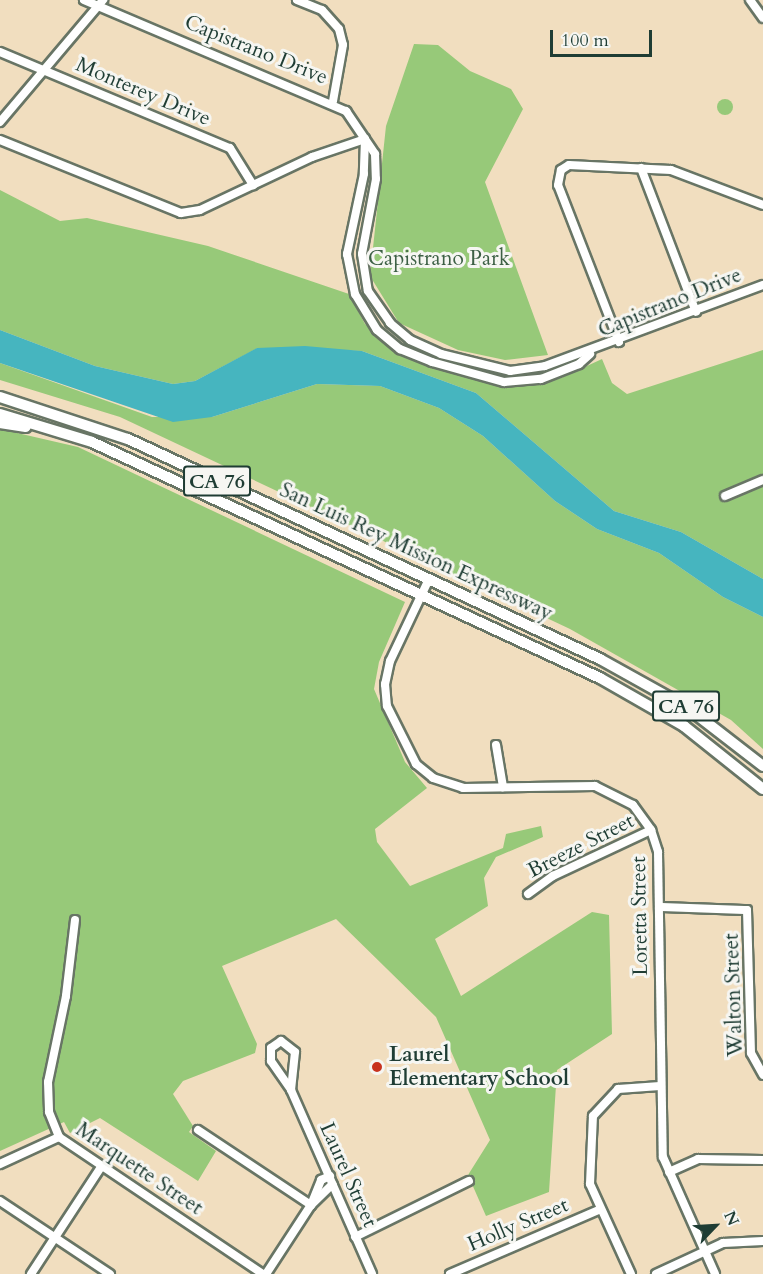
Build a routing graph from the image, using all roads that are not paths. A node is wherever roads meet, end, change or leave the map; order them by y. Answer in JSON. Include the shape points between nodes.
{"nodes":[{"id":1,"x":84,"y":0,"type":"edge"},
{"id":2,"x":297,"y":0,"type":"edge"},
{"id":3,"x":750,"y":0,"type":"edge"},
{"id":4,"x":101,"y":3,"type":"edge"},
{"id":5,"x":763,"y":18,"type":"edge"},
{"id":6,"x":0,"y":52,"type":"edge"},
{"id":7,"x":44,"y":70,"type":"junction"},
{"id":8,"x":333,"y":101,"type":"junction"},
{"id":9,"x":0,"y":122,"type":"edge"},
{"id":10,"x":365,"y":139,"type":"junction"},
{"id":11,"x":0,"y":140,"type":"edge"},
{"id":12,"x":641,"y":168,"type":"junction"},
{"id":13,"x":253,"y":185,"type":"junction"},
{"id":14,"x":763,"y":205,"type":"edge"},
{"id":15,"x":763,"y":285,"type":"edge"},
{"id":16,"x":696,"y":312,"type":"junction"},
{"id":17,"x":619,"y":342,"type":"junction"},
{"id":18,"x":590,"y":354,"type":"junction"},
{"id":19,"x":0,"y":397,"type":"edge"},
{"id":20,"x":0,"y":414,"type":"edge"},
{"id":21,"x":0,"y":423,"type":"edge"},
{"id":22,"x":92,"y":442,"type":"junction"},
{"id":23,"x":763,"y":480,"type":"edge"},
{"id":24,"x":725,"y":496,"type":"dead end"},
{"id":25,"x":429,"y":579,"type":"junction"},
{"id":26,"x":421,"y":595,"type":"junction"},
{"id":27,"x":496,"y":745,"type":"dead end"},
{"id":28,"x":763,"y":766,"type":"edge"},
{"id":29,"x":503,"y":787,"type":"junction"},
{"id":30,"x":763,"y":789,"type":"edge"},
{"id":31,"x":651,"y":830,"type":"junction"},
{"id":32,"x":528,"y":894,"type":"dead end"},
{"id":33,"x":658,"y":907,"type":"junction"},
{"id":34,"x":75,"y":920,"type":"dead end"},
{"id":35,"x":763,"y":1076,"type":"edge"},
{"id":36,"x":660,"y":1086,"type":"junction"},
{"id":37,"x":291,"y":1090,"type":"junction"},
{"id":38,"x":198,"y":1130,"type":"dead end"},
{"id":39,"x":59,"y":1137,"type":"junction"},
{"id":40,"x":763,"y":1161,"type":"edge"},
{"id":41,"x":0,"y":1164,"type":"edge"},
{"id":42,"x":101,"y":1167,"type":"junction"},
{"id":43,"x":669,"y":1172,"type":"junction"},
{"id":44,"x":332,"y":1180,"type":"junction"},
{"id":45,"x":469,"y":1181,"type":"dead end"},
{"id":46,"x":0,"y":1201,"type":"edge"},
{"id":47,"x":311,"y":1205,"type":"junction"},
{"id":48,"x":601,"y":1209,"type":"junction"},
{"id":49,"x":355,"y":1237,"type":"junction"},
{"id":50,"x":55,"y":1238,"type":"junction"},
{"id":51,"x":763,"y":1241,"type":"edge"},
{"id":52,"x":705,"y":1252,"type":"junction"},
{"id":53,"x":31,"y":1274,"type":"edge"},
{"id":54,"x":110,"y":1274,"type":"edge"},
{"id":55,"x":264,"y":1274,"type":"edge"},
{"id":56,"x":372,"y":1274,"type":"edge"},
{"id":57,"x":450,"y":1274,"type":"edge"},
{"id":58,"x":631,"y":1274,"type":"edge"},
{"id":59,"x":656,"y":1274,"type":"edge"},
{"id":60,"x":715,"y":1274,"type":"edge"}],
"edges":[{"from":1,"to":4,"type":"street","name":"Capistrano Drive"},
{"from":2,"to":8,"type":"street","via":[[322,10],[339,28],[343,45]]},
{"from":3,"to":5,"type":"street"},
{"from":4,"to":7,"type":"street"},
{"from":4,"to":8,"type":"street","name":"Capistrano Drive"},
{"from":6,"to":7,"type":"street","name":"Monterey Drive"},
{"from":7,"to":9,"type":"street"},
{"from":7,"to":13,"type":"street","name":"Monterey Drive","via":[[230,148]]},
{"from":8,"to":10,"type":"street","name":"Capistrano Drive","via":[[351,116]]},
{"from":10,"to":13,"type":"street"},
{"from":10,"to":18,"type":"street","name":"Capistrano Drive","via":[[376,166],[363,238],[364,277],[390,324],[410,340],[441,354],[510,371]]},
{"from":10,"to":18,"type":"street","name":"Capistrano Drive","via":[[364,174],[347,254],[355,294],[377,330],[400,349],[504,382],[542,379],[579,364]]},
{"from":11,"to":13,"type":"street","via":[[181,213],[200,210]]},
{"from":12,"to":14,"type":"street","via":[[685,174]]},
{"from":12,"to":16,"type":"street"},
{"from":12,"to":17,"type":"street","via":[[569,165],[558,174],[558,185]]},
{"from":15,"to":16,"type":"street","name":"Capistrano Drive"},
{"from":16,"to":17,"type":"street","name":"Capistrano Drive"},
{"from":17,"to":18,"type":"street","name":"Capistrano Drive"},
{"from":19,"to":25,"type":"highway","name":"San Luis Rey Mission Expressway","number":"CA 76","via":[[100,426]]},
{"from":20,"to":22,"type":"highway","number":"CA 76"},
{"from":21,"to":22,"type":"highway"},
{"from":22,"to":26,"type":"highway","name":"San Luis Rey Mission Expressway","number":"CA 76"},
{"from":23,"to":24,"type":"street"},
{"from":25,"to":26,"type":"street","name":"Loretta Street"},
{"from":25,"to":28,"type":"highway","name":"San Luis Rey Mission Expressway","number":"CA 76","via":[[642,680],[711,724]]},
{"from":26,"to":29,"type":"street","name":"Loretta Street","via":[[386,673],[393,721],[416,764],[433,778],[463,788]]},
{"from":26,"to":30,"type":"highway","name":"San Luis Rey Mission Expressway","number":"CA 76","via":[[652,705]]},
{"from":27,"to":29,"type":"street"},
{"from":29,"to":31,"type":"street","name":"Loretta Street","via":[[595,786],[633,805]]},
{"from":31,"to":32,"type":"street","name":"Breeze Street","via":[[553,876]]},
{"from":31,"to":33,"type":"street","name":"Loretta Street","via":[[658,852]]},
{"from":33,"to":35,"type":"street","name":"Walton Street","via":[[747,910],[751,1053]]},
{"from":33,"to":36,"type":"street","name":"Loretta Street"},
{"from":34,"to":39,"type":"street","name":"Marquette Street","via":[[66,996],[48,1082],[49,1112]]},
{"from":36,"to":43,"type":"street","name":"Loretta Street"},
{"from":36,"to":48,"type":"street","via":[[618,1089],[597,1105],[587,1168]]},
{"from":37,"to":37,"type":"street","name":"Laurel Street","via":[[295,1052],[281,1041],[270,1056]]},
{"from":37,"to":44,"type":"street","name":"Laurel Street"},
{"from":38,"to":47,"type":"street"},
{"from":39,"to":41,"type":"street"},
{"from":39,"to":42,"type":"street","name":"Marquette Street"},
{"from":40,"to":43,"type":"street","via":[[698,1159]]},
{"from":42,"to":50,"type":"street"},
{"from":42,"to":55,"type":"street","name":"Marquette Street"},
{"from":43,"to":52,"type":"street","name":"Loretta Street"},
{"from":44,"to":47,"type":"street"},
{"from":44,"to":49,"type":"street","name":"Laurel Street"},
{"from":45,"to":49,"type":"street"},
{"from":46,"to":50,"type":"street"},
{"from":47,"to":55,"type":"street"},
{"from":48,"to":57,"type":"street","name":"Holly Street"},
{"from":48,"to":58,"type":"street"},
{"from":49,"to":56,"type":"street","name":"Laurel Street"},
{"from":50,"to":53,"type":"street"},
{"from":50,"to":54,"type":"street"},
{"from":51,"to":52,"type":"street","via":[[734,1240]]},
{"from":52,"to":59,"type":"street"},
{"from":52,"to":60,"type":"street","name":"Loretta Street"}]}
